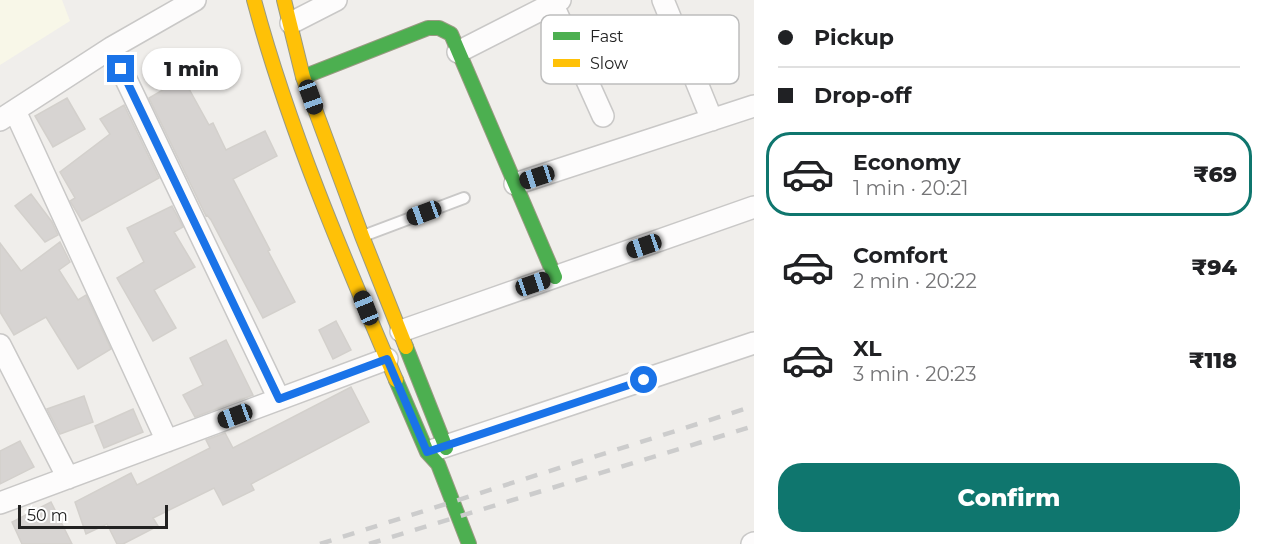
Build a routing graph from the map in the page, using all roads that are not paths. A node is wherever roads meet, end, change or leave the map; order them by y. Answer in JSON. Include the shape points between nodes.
{"nodes":[{"id":1,"x":195,"y":0,"type":"edge"},
{"id":2,"x":254,"y":0,"type":"edge"},
{"id":3,"x":284,"y":0,"type":"edge"},
{"id":4,"x":336,"y":0,"type":"edge"},
{"id":5,"x":663,"y":0,"type":"edge"},
{"id":6,"x":556,"y":2,"type":"edge"},
{"id":7,"x":669,"y":15,"type":"edge"},
{"id":8,"x":291,"y":23,"type":"junction"},
{"id":9,"x":111,"y":48,"type":"junction"},
{"id":10,"x":458,"y":52,"type":"junction"},
{"id":11,"x":303,"y":77,"type":"junction"},
{"id":12,"x":590,"y":84,"type":"edge"},
{"id":13,"x":697,"y":84,"type":"edge"},
{"id":14,"x":754,"y":106,"type":"edge"},
{"id":15,"x":7,"y":115,"type":"edge"},
{"id":16,"x":603,"y":116,"type":"dead end"},
{"id":17,"x":712,"y":120,"type":"junction"},
{"id":18,"x":515,"y":184,"type":"junction"},
{"id":19,"x":464,"y":198,"type":"dead end"},
{"id":20,"x":754,"y":207,"type":"edge"},
{"id":21,"x":362,"y":236,"type":"junction"},
{"id":22,"x":555,"y":277,"type":"junction"},
{"id":23,"x":401,"y":331,"type":"junction"},
{"id":24,"x":754,"y":343,"type":"edge"},
{"id":25,"x":0,"y":345,"type":"edge"},
{"id":26,"x":387,"y":359,"type":"junction"},
{"id":27,"x":279,"y":399,"type":"junction"},
{"id":28,"x":167,"y":441,"type":"junction"},
{"id":29,"x":437,"y":454,"type":"junction"},
{"id":30,"x":68,"y":478,"type":"junction"},
{"id":31,"x":0,"y":503,"type":"edge"},
{"id":32,"x":469,"y":544,"type":"edge"}],
"edges":[{"from":1,"to":9,"type":"street"},
{"from":2,"to":26,"type":"street","via":[[314,180]]},
{"from":3,"to":8,"type":"street"},
{"from":4,"to":8,"type":"street"},
{"from":5,"to":7,"type":"street"},
{"from":6,"to":10,"type":"street"},
{"from":8,"to":11,"type":"street"},
{"from":9,"to":15,"type":"street"},
{"from":9,"to":27,"type":"street"},
{"from":10,"to":11,"type":"street","via":[[451,34],[429,28]]},
{"from":10,"to":18,"type":"street"},
{"from":11,"to":21,"type":"street"},
{"from":12,"to":16,"type":"street"},
{"from":13,"to":17,"type":"street"},
{"from":14,"to":17,"type":"street"},
{"from":15,"to":28,"type":"street"},
{"from":17,"to":18,"type":"street"},
{"from":18,"to":22,"type":"street"},
{"from":19,"to":21,"type":"lane"},
{"from":20,"to":22,"type":"street"},
{"from":21,"to":23,"type":"street"},
{"from":22,"to":23,"type":"street"},
{"from":23,"to":29,"type":"street"},
{"from":24,"to":29,"type":"street"},
{"from":25,"to":30,"type":"street"},
{"from":26,"to":27,"type":"street"},
{"from":26,"to":29,"type":"street"},
{"from":27,"to":28,"type":"street"},
{"from":28,"to":30,"type":"street"},
{"from":29,"to":32,"type":"street"},
{"from":30,"to":31,"type":"street"}]}
